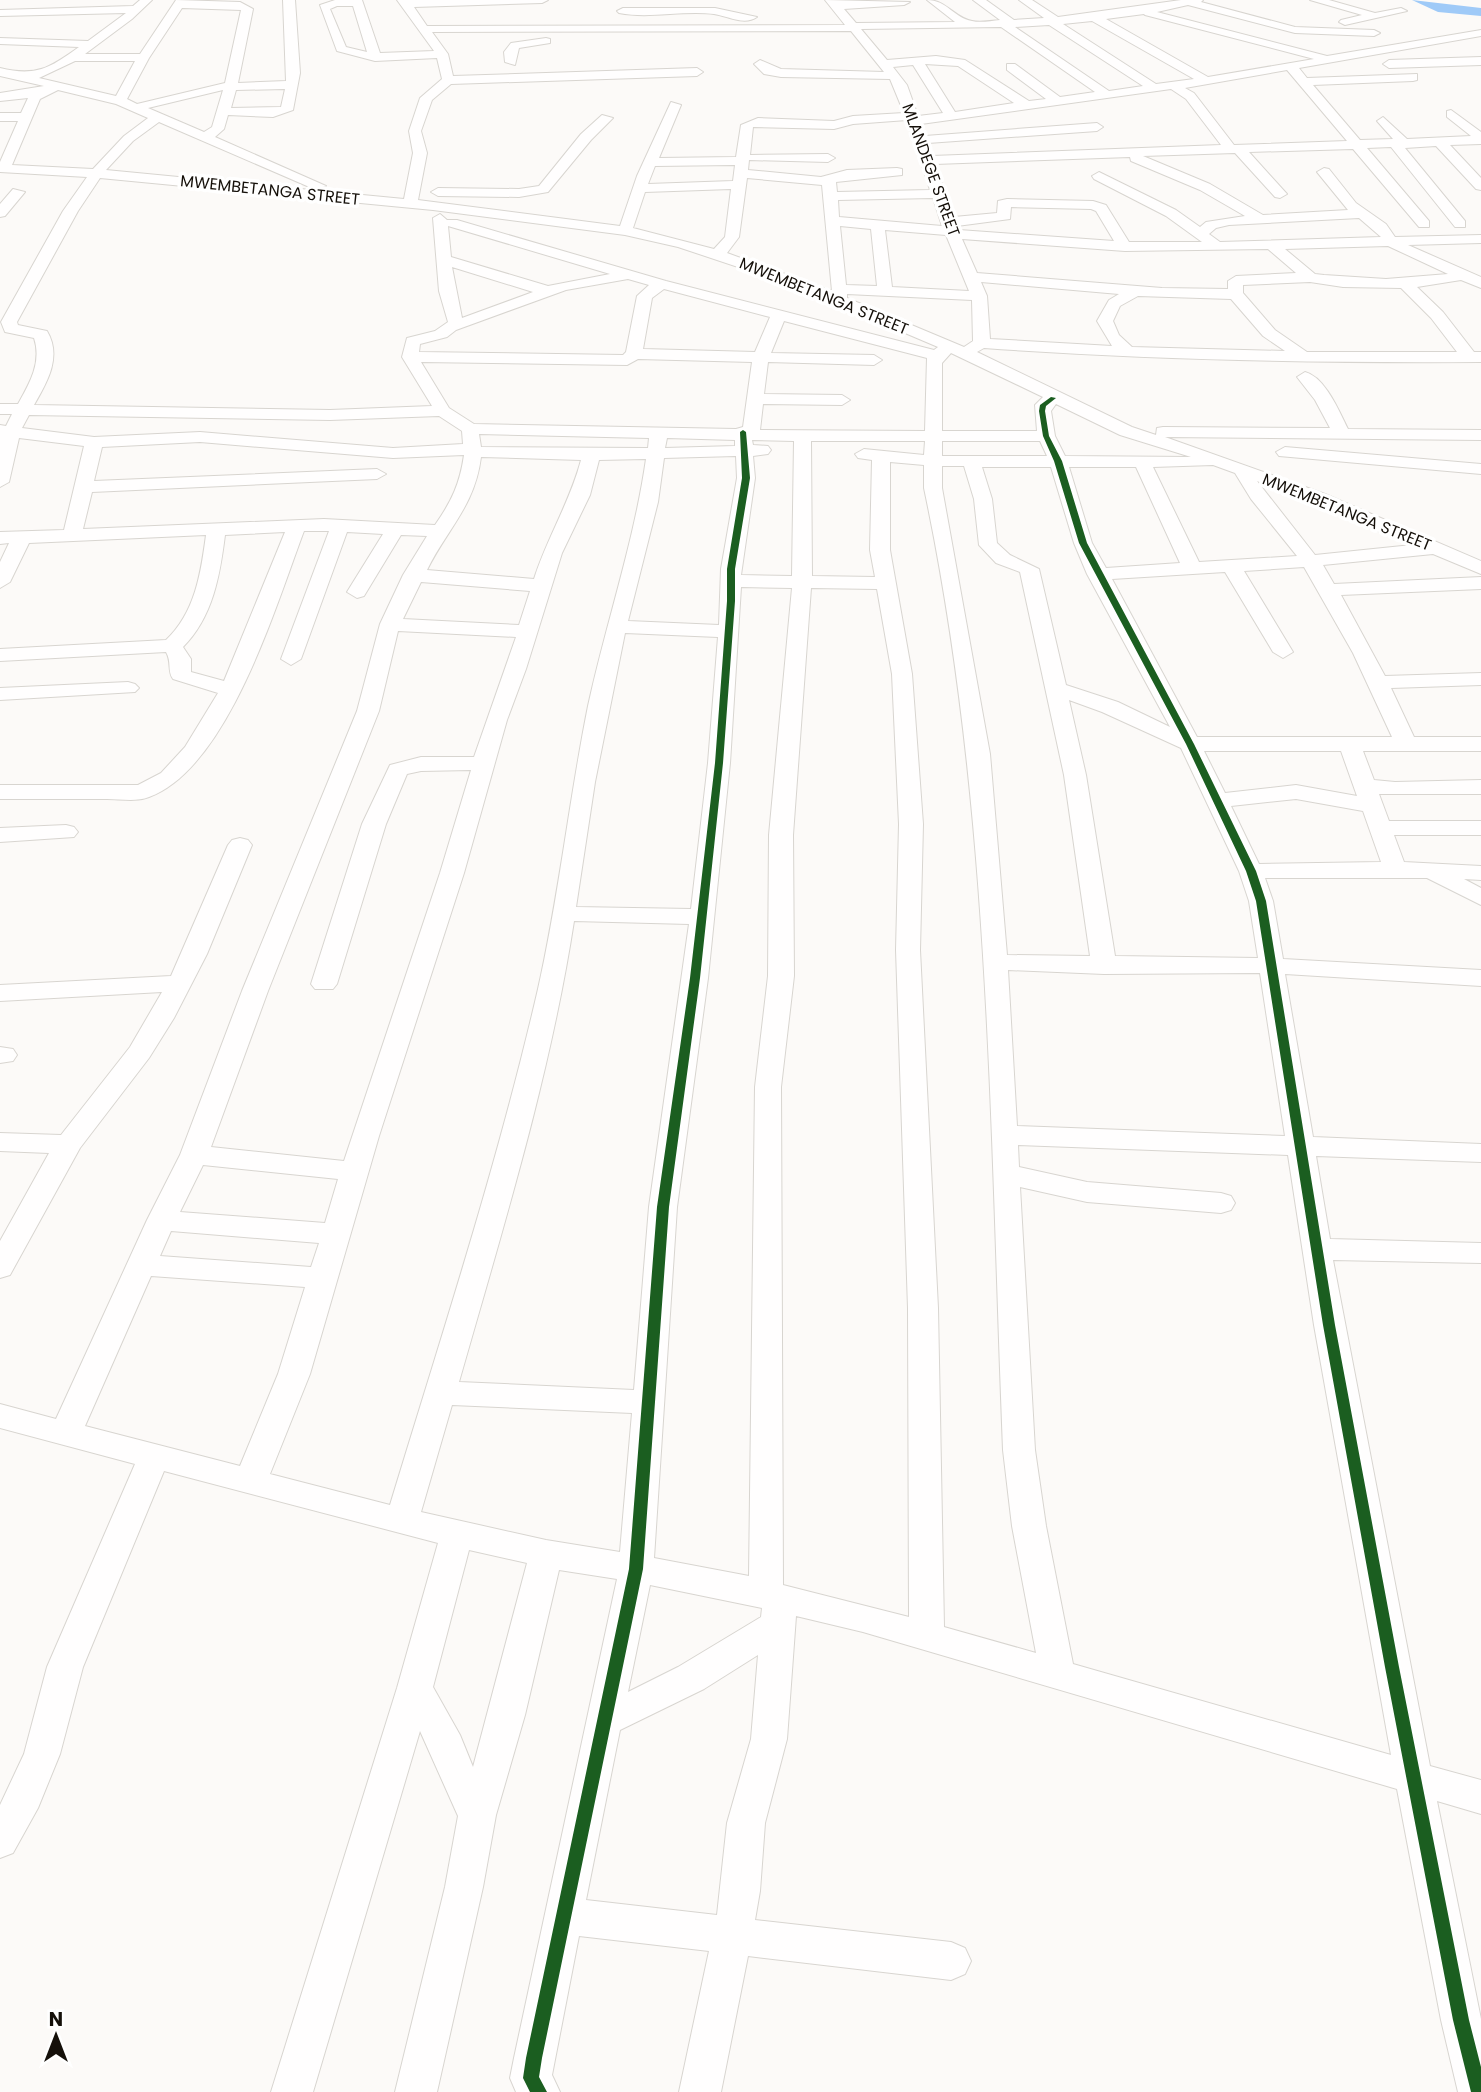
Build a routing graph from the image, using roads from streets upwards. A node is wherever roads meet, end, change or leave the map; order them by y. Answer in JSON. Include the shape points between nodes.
{"nodes":[{"id":1,"x":146,"y":0,"type":"edge"},
{"id":2,"x":289,"y":0,"type":"edge"},
{"id":3,"x":542,"y":0,"type":"edge"},
{"id":4,"x":715,"y":0,"type":"edge"},
{"id":5,"x":933,"y":0,"type":"edge"},
{"id":6,"x":979,"y":0,"type":"edge"},
{"id":7,"x":1025,"y":0,"type":"edge"},
{"id":8,"x":1123,"y":0,"type":"edge"},
{"id":9,"x":1316,"y":0,"type":"edge"},
{"id":10,"x":356,"y":1,"type":"edge"},
{"id":11,"x":1193,"y":1,"type":"edge"},
{"id":12,"x":405,"y":2,"type":"edge"},
{"id":13,"x":181,"y":3,"type":"edge"},
{"id":14,"x":833,"y":3,"type":"edge"},
{"id":15,"x":1083,"y":3,"type":"dead end"},
{"id":16,"x":904,"y":8,"type":"dead end"},
{"id":17,"x":73,"y":10,"type":"joint"},
{"id":18,"x":612,"y":11,"type":"dead end"},
{"id":19,"x":666,"y":11,"type":"junction"},
{"id":20,"x":1139,"y":11,"type":"junction"},
{"id":21,"x":1401,"y":11,"type":"dead end"},
{"id":22,"x":585,"y":12,"type":"dead end"},
{"id":23,"x":0,"y":13,"type":"edge"},
{"id":24,"x":546,"y":13,"type":"dead end"},
{"id":25,"x":135,"y":14,"type":"junction"},
{"id":26,"x":158,"y":15,"type":"dead end"},
{"id":27,"x":1375,"y":15,"type":"junction"},
{"id":28,"x":171,"y":16,"type":"junction"},
{"id":29,"x":415,"y":16,"type":"junction"},
{"id":30,"x":767,"y":16,"type":"dead end"},
{"id":31,"x":1100,"y":16,"type":"junction"},
{"id":32,"x":1317,"y":19,"type":"dead end"},
{"id":33,"x":1053,"y":20,"type":"junction"},
{"id":34,"x":1007,"y":23,"type":"junction"},
{"id":35,"x":967,"y":25,"type":"junction"},
{"id":36,"x":94,"y":27,"type":"dead end"},
{"id":37,"x":113,"y":27,"type":"junction"},
{"id":38,"x":852,"y":27,"type":"junction"},
{"id":39,"x":588,"y":28,"type":"junction"},
{"id":40,"x":424,"y":29,"type":"junction"},
{"id":41,"x":669,"y":30,"type":"junction"},
{"id":42,"x":1374,"y":33,"type":"dead end"},
{"id":43,"x":1481,"y":33,"type":"edge"},
{"id":44,"x":0,"y":41,"type":"edge"},
{"id":45,"x":650,"y":42,"type":"dead end"},
{"id":46,"x":809,"y":42,"type":"dead end"},
{"id":47,"x":827,"y":42,"type":"dead end"},
{"id":48,"x":845,"y":42,"type":"dead end"},
{"id":49,"x":1429,"y":43,"type":"junction"},
{"id":50,"x":88,"y":44,"type":"junction"},
{"id":51,"x":871,"y":47,"type":"junction"},
{"id":52,"x":909,"y":49,"type":"dead end"},
{"id":53,"x":71,"y":57,"type":"junction"},
{"id":54,"x":375,"y":57,"type":"junction"},
{"id":55,"x":143,"y":58,"type":"junction"},
{"id":56,"x":448,"y":60,"type":"junction"},
{"id":57,"x":1334,"y":60,"type":"junction"},
{"id":58,"x":512,"y":61,"type":"dead end"},
{"id":59,"x":1467,"y":61,"type":"junction"},
{"id":60,"x":1481,"y":61,"type":"edge"},
{"id":61,"x":917,"y":62,"type":"junction"},
{"id":62,"x":1402,"y":63,"type":"junction"},
{"id":63,"x":760,"y":64,"type":"dead end"},
{"id":64,"x":887,"y":64,"type":"junction"},
{"id":65,"x":1221,"y":64,"type":"dead end"},
{"id":66,"x":1011,"y":67,"type":"dead end"},
{"id":67,"x":1292,"y":68,"type":"junction"},
{"id":68,"x":0,"y":72,"type":"edge"},
{"id":69,"x":697,"y":72,"type":"dead end"},
{"id":70,"x":1256,"y":73,"type":"junction"},
{"id":71,"x":896,"y":76,"type":"junction"},
{"id":72,"x":28,"y":78,"type":"junction"},
{"id":73,"x":447,"y":80,"type":"junction"},
{"id":74,"x":1206,"y":81,"type":"junction"},
{"id":75,"x":1304,"y":82,"type":"junction"},
{"id":76,"x":60,"y":85,"type":"junction"},
{"id":77,"x":231,"y":85,"type":"junction"},
{"id":78,"x":293,"y":85,"type":"junction"},
{"id":79,"x":1174,"y":86,"type":"junction"},
{"id":80,"x":1154,"y":88,"type":"junction"},
{"id":81,"x":38,"y":93,"type":"junction"},
{"id":82,"x":1107,"y":95,"type":"junction"},
{"id":83,"x":0,"y":97,"type":"edge"},
{"id":84,"x":120,"y":101,"type":"junction"},
{"id":85,"x":1058,"y":102,"type":"junction"},
{"id":86,"x":676,"y":105,"type":"dead end"},
{"id":87,"x":1026,"y":106,"type":"junction"},
{"id":88,"x":134,"y":108,"type":"junction"},
{"id":89,"x":223,"y":111,"type":"junction"},
{"id":90,"x":1451,"y":114,"type":"dead end"},
{"id":91,"x":951,"y":116,"type":"junction"},
{"id":92,"x":0,"y":117,"type":"edge"},
{"id":93,"x":27,"y":117,"type":"junction"},
{"id":94,"x":156,"y":118,"type":"junction"},
{"id":95,"x":607,"y":118,"type":"dead end"},
{"id":96,"x":912,"y":118,"type":"junction"},
{"id":97,"x":1383,"y":121,"type":"dead end"},
{"id":98,"x":1097,"y":127,"type":"dead end"},
{"id":99,"x":1423,"y":129,"type":"dead end"},
{"id":100,"x":1047,"y":130,"type":"junction"},
{"id":101,"x":203,"y":138,"type":"junction"},
{"id":102,"x":1481,"y":139,"type":"edge"},
{"id":103,"x":921,"y":141,"type":"junction"},
{"id":104,"x":1440,"y":142,"type":"junction"},
{"id":105,"x":1400,"y":144,"type":"junction"},
{"id":106,"x":1240,"y":145,"type":"junction"},
{"id":107,"x":1360,"y":146,"type":"junction"},
{"id":108,"x":1129,"y":155,"type":"junction"},
{"id":109,"x":828,"y":158,"type":"dead end"},
{"id":110,"x":928,"y":160,"type":"junction"},
{"id":111,"x":653,"y":162,"type":"junction"},
{"id":112,"x":3,"y":163,"type":"edge"},
{"id":113,"x":741,"y":169,"type":"junction"},
{"id":114,"x":97,"y":172,"type":"junction"},
{"id":115,"x":897,"y":172,"type":"dead end"},
{"id":116,"x":1324,"y":172,"type":"dead end"},
{"id":117,"x":1475,"y":173,"type":"edge"},
{"id":118,"x":1099,"y":176,"type":"dead end"},
{"id":119,"x":826,"y":180,"type":"junction"},
{"id":120,"x":1481,"y":186,"type":"edge"},
{"id":121,"x":640,"y":188,"type":"junction"},
{"id":122,"x":18,"y":192,"type":"dead end"},
{"id":123,"x":938,"y":194,"type":"junction"},
{"id":124,"x":1280,"y":194,"type":"dead end"},
{"id":125,"x":829,"y":195,"type":"junction"},
{"id":126,"x":350,"y":198,"type":"junction"},
{"id":127,"x":412,"y":199,"type":"junction"},
{"id":128,"x":1444,"y":203,"type":"junction"},
{"id":129,"x":1466,"y":203,"type":"dead end"},
{"id":130,"x":436,"y":212,"type":"junction"},
{"id":131,"x":0,"y":213,"type":"edge"},
{"id":132,"x":1360,"y":214,"type":"junction"},
{"id":133,"x":1260,"y":219,"type":"junction"},
{"id":134,"x":832,"y":221,"type":"junction"},
{"id":135,"x":1424,"y":224,"type":"junction"},
{"id":136,"x":1460,"y":224,"type":"junction"},
{"id":137,"x":878,"y":225,"type":"junction"},
{"id":138,"x":1481,"y":225,"type":"edge"},
{"id":139,"x":951,"y":229,"type":"junction"},
{"id":140,"x":625,"y":231,"type":"junction"},
{"id":141,"x":1202,"y":233,"type":"junction"},
{"id":142,"x":1385,"y":236,"type":"junction"},
{"id":143,"x":1481,"y":239,"type":"edge"},
{"id":144,"x":1355,"y":242,"type":"junction"},
{"id":145,"x":1272,"y":245,"type":"junction"},
{"id":146,"x":1125,"y":247,"type":"junction"},
{"id":147,"x":1218,"y":247,"type":"junction"},
{"id":148,"x":716,"y":254,"type":"junction"},
{"id":149,"x":1379,"y":256,"type":"dead end"},
{"id":150,"x":446,"y":260,"type":"junction"},
{"id":151,"x":628,"y":275,"type":"junction"},
{"id":152,"x":1462,"y":275,"type":"junction"},
{"id":153,"x":971,"y":277,"type":"junction"},
{"id":154,"x":1310,"y":277,"type":"junction"},
{"id":155,"x":1407,"y":278,"type":"junction"},
{"id":156,"x":1481,"y":283,"type":"edge"},
{"id":157,"x":661,"y":284,"type":"junction"},
{"id":158,"x":547,"y":291,"type":"junction"},
{"id":159,"x":885,"y":291,"type":"junction"},
{"id":160,"x":1135,"y":291,"type":"junction"},
{"id":161,"x":840,"y":294,"type":"junction"},
{"id":162,"x":1235,"y":294,"type":"junction"},
{"id":163,"x":979,"y":296,"type":"junction"},
{"id":164,"x":779,"y":314,"type":"junction"},
{"id":165,"x":5,"y":320,"type":"edge"},
{"id":166,"x":454,"y":327,"type":"junction"},
{"id":167,"x":981,"y":343,"type":"junction"},
{"id":168,"x":1127,"y":351,"type":"junction"},
{"id":169,"x":950,"y":352,"type":"junction"},
{"id":170,"x":634,"y":354,"type":"junction"},
{"id":171,"x":761,"y":356,"type":"junction"},
{"id":172,"x":1305,"y":356,"type":"junction"},
{"id":173,"x":410,"y":357,"type":"junction"},
{"id":174,"x":1475,"y":357,"type":"edge"},
{"id":175,"x":874,"y":360,"type":"dead end"},
{"id":176,"x":1305,"y":377,"type":"dead end"},
{"id":177,"x":1053,"y":398,"type":"junction"},
{"id":178,"x":753,"y":399,"type":"junction"},
{"id":179,"x":842,"y":400,"type":"dead end"},
{"id":180,"x":0,"y":409,"type":"edge"},
{"id":181,"x":23,"y":410,"type":"junction"},
{"id":182,"x":443,"y":411,"type":"junction"},
{"id":183,"x":6,"y":430,"type":"edge"},
{"id":184,"x":1126,"y":431,"type":"junction"},
{"id":185,"x":1481,"y":435,"type":"edge"},
{"id":186,"x":1343,"y":436,"type":"junction"},
{"id":187,"x":746,"y":439,"type":"junction"},
{"id":188,"x":94,"y":442,"type":"junction"},
{"id":189,"x":803,"y":442,"type":"junction"},
{"id":190,"x":472,"y":443,"type":"junction"},
{"id":191,"x":658,"y":443,"type":"junction"},
{"id":192,"x":934,"y":448,"type":"junction"},
{"id":193,"x":1052,"y":448,"type":"junction"},
{"id":194,"x":1195,"y":452,"type":"junction"},
{"id":195,"x":591,"y":454,"type":"junction"},
{"id":196,"x":881,"y":457,"type":"junction"},
{"id":197,"x":972,"y":462,"type":"junction"},
{"id":198,"x":1218,"y":462,"type":"junction"},
{"id":199,"x":1143,"y":464,"type":"junction"},
{"id":200,"x":1481,"y":469,"type":"edge"},
{"id":201,"x":1242,"y":470,"type":"junction"},
{"id":202,"x":377,"y":474,"type":"dead end"},
{"id":203,"x":0,"y":482,"type":"edge"},
{"id":204,"x":83,"y":487,"type":"junction"},
{"id":205,"x":297,"y":526,"type":"junction"},
{"id":206,"x":340,"y":526,"type":"junction"},
{"id":207,"x":396,"y":528,"type":"junction"},
{"id":208,"x":216,"y":529,"type":"junction"},
{"id":209,"x":443,"y":531,"type":"junction"},
{"id":210,"x":73,"y":533,"type":"junction"},
{"id":211,"x":22,"y":537,"type":"junction"},
{"id":212,"x":0,"y":538,"type":"edge"},
{"id":213,"x":1439,"y":548,"type":"junction"},
{"id":214,"x":1310,"y":561,"type":"junction"},
{"id":215,"x":1231,"y":566,"type":"junction"},
{"id":216,"x":1192,"y":568,"type":"junction"},
{"id":217,"x":1481,"y":568,"type":"edge"},
{"id":218,"x":1097,"y":574,"type":"junction"},
{"id":219,"x":414,"y":575,"type":"junction"},
{"id":220,"x":732,"y":581,"type":"junction"},
{"id":221,"x":0,"y":582,"type":"edge"},
{"id":222,"x":802,"y":582,"type":"junction"},
{"id":223,"x":885,"y":583,"type":"junction"},
{"id":224,"x":1481,"y":583,"type":"edge"},
{"id":225,"x":542,"y":586,"type":"junction"},
{"id":226,"x":1329,"y":590,"type":"junction"},
{"id":227,"x":357,"y":592,"type":"dead end"},
{"id":228,"x":390,"y":624,"type":"junction"},
{"id":229,"x":618,"y":627,"type":"junction"},
{"id":230,"x":730,"y":631,"type":"junction"},
{"id":231,"x":528,"y":632,"type":"junction"},
{"id":232,"x":172,"y":646,"type":"junction"},
{"id":233,"x":1283,"y":652,"type":"dead end"},
{"id":234,"x":0,"y":655,"type":"edge"},
{"id":235,"x":291,"y":659,"type":"dead end"},
{"id":236,"x":1481,"y":679,"type":"edge"},
{"id":237,"x":1378,"y":682,"type":"junction"},
{"id":238,"x":128,"y":688,"type":"dead end"},
{"id":239,"x":230,"y":688,"type":"junction"},
{"id":240,"x":1057,"y":689,"type":"junction"},
{"id":241,"x":0,"y":694,"type":"edge"},
{"id":242,"x":1190,"y":744,"type":"junction"},
{"id":243,"x":1481,"y":744,"type":"edge"},
{"id":244,"x":1350,"y":745,"type":"junction"},
{"id":245,"x":1406,"y":745,"type":"junction"},
{"id":246,"x":484,"y":763,"type":"junction"},
{"id":247,"x":1481,"y":787,"type":"edge"},
{"id":248,"x":0,"y":792,"type":"edge"},
{"id":249,"x":1368,"y":795,"type":"junction"},
{"id":250,"x":1217,"y":801,"type":"junction"},
{"id":251,"x":1380,"y":828,"type":"junction"},
{"id":252,"x":1481,"y":828,"type":"edge"},
{"id":253,"x":66,"y":832,"type":"dead end"},
{"id":254,"x":0,"y":835,"type":"edge"},
{"id":255,"x":240,"y":845,"type":"dead end"},
{"id":256,"x":1395,"y":869,"type":"junction"},
{"id":257,"x":1251,"y":871,"type":"junction"},
{"id":258,"x":1431,"y":871,"type":"junction"},
{"id":259,"x":1481,"y":873,"type":"edge"},
{"id":260,"x":1481,"y":898,"type":"edge"},
{"id":261,"x":565,"y":914,"type":"junction"},
{"id":262,"x":701,"y":917,"type":"junction"},
{"id":263,"x":997,"y":962,"type":"junction"},
{"id":264,"x":1104,"y":966,"type":"junction"},
{"id":265,"x":1273,"y":966,"type":"junction"},
{"id":266,"x":1481,"y":978,"type":"edge"},
{"id":267,"x":179,"y":983,"type":"junction"},
{"id":268,"x":324,"y":984,"type":"dead end"},
{"id":269,"x":0,"y":993,"type":"edge"},
{"id":270,"x":1003,"y":1135,"type":"junction"},
{"id":271,"x":0,"y":1142,"type":"edge"},
{"id":272,"x":68,"y":1144,"type":"junction"},
{"id":273,"x":1298,"y":1144,"type":"junction"},
{"id":274,"x":1481,"y":1153,"type":"edge"},
{"id":275,"x":194,"y":1156,"type":"junction"},
{"id":276,"x":354,"y":1171,"type":"junction"},
{"id":277,"x":1006,"y":1174,"type":"junction"},
{"id":278,"x":1221,"y":1203,"type":"dead end"},
{"id":279,"x":161,"y":1220,"type":"junction"},
{"id":280,"x":336,"y":1234,"type":"junction"},
{"id":281,"x":1317,"y":1249,"type":"junction"},
{"id":282,"x":1481,"y":1253,"type":"edge"},
{"id":283,"x":141,"y":1265,"type":"junction"},
{"id":284,"x":0,"y":1268,"type":"edge"},
{"id":285,"x":323,"y":1278,"type":"junction"},
{"id":286,"x":441,"y":1393,"type":"junction"},
{"id":287,"x":648,"y":1402,"type":"junction"},
{"id":288,"x":0,"y":1416,"type":"edge"},
{"id":289,"x":66,"y":1432,"type":"junction"},
{"id":290,"x":153,"y":1458,"type":"junction"},
{"id":291,"x":251,"y":1480,"type":"junction"},
{"id":292,"x":402,"y":1521,"type":"junction"},
{"id":293,"x":457,"y":1534,"type":"junction"},
{"id":294,"x":546,"y":1554,"type":"junction"},
{"id":295,"x":635,"y":1569,"type":"junction"},
{"id":296,"x":774,"y":1606,"type":"junction"},
{"id":297,"x":927,"y":1636,"type":"junction"},
{"id":298,"x":1058,"y":1676,"type":"junction"},
{"id":299,"x":415,"y":1688,"type":"junction"},
{"id":300,"x":606,"y":1720,"type":"junction"},
{"id":301,"x":1415,"y":1777,"type":"junction"},
{"id":302,"x":1481,"y":1797,"type":"edge"},
{"id":303,"x":477,"y":1815,"type":"junction"},
{"id":304,"x":1,"y":1834,"type":"edge"},
{"id":305,"x":564,"y":1916,"type":"junction"},
{"id":306,"x":733,"y":1936,"type":"junction"},
{"id":307,"x":951,"y":1961,"type":"dead end"},
{"id":308,"x":292,"y":2092,"type":"edge"},
{"id":309,"x":416,"y":2092,"type":"edge"},
{"id":310,"x":539,"y":2092,"type":"edge"},
{"id":311,"x":700,"y":2092,"type":"edge"},
{"id":312,"x":1479,"y":2092,"type":"edge"}],
"edges":[{"from":1,"to":25,"type":"street"},
{"from":2,"to":78,"type":"street"},
{"from":3,"to":12,"type":"street"},
{"from":4,"to":19,"type":"street","via":[[675,2]]},
{"from":5,"to":35,"type":"street"},
{"from":6,"to":34,"type":"street"},
{"from":7,"to":33,"type":"street"},
{"from":8,"to":20,"type":"street"},
{"from":9,"to":27,"type":"street"},
{"from":10,"to":54,"type":"street"},
{"from":10,"to":54,"type":"street","via":[[324,7],[339,47]]},
{"from":11,"to":20,"type":"street"},
{"from":11,"to":42,"type":"street","via":[[1295,30]]},
{"from":12,"to":29,"type":"street"},
{"from":13,"to":28,"type":"street"},
{"from":13,"to":77,"type":"street","via":[[247,8]]},
{"from":14,"to":16,"type":"street","via":[[891,3]]},
{"from":14,"to":38,"type":"street","name":"MLANDEGE STREET"},
{"from":15,"to":31,"type":"street"},
{"from":17,"to":23,"type":"street"},
{"from":17,"to":25,"type":"street","via":[[70,15],[75,17]]},
{"from":18,"to":19,"type":"street"},
{"from":19,"to":30,"type":"street"},
{"from":19,"to":41,"type":"street"},
{"from":20,"to":31,"type":"street"},
{"from":20,"to":57,"type":"street"},
{"from":21,"to":27,"type":"street"},
{"from":22,"to":39,"type":"street","via":[[580,24]]},
{"from":24,"to":29,"type":"street"},
{"from":25,"to":37,"type":"street"},
{"from":26,"to":28,"type":"street"},
{"from":27,"to":32,"type":"street","via":[[1345,22]]},
{"from":28,"to":55,"type":"street"},
{"from":29,"to":40,"type":"street"},
{"from":31,"to":33,"type":"street"},
{"from":31,"to":74,"type":"street"},
{"from":33,"to":34,"type":"street"},
{"from":33,"to":80,"type":"street"},
{"from":34,"to":35,"type":"street"},
{"from":34,"to":82,"type":"street"},
{"from":35,"to":38,"type":"street"},
{"from":36,"to":37,"type":"street"},
{"from":37,"to":50,"type":"street"},
{"from":38,"to":41,"type":"street"},
{"from":38,"to":51,"type":"street","name":"MLANDEGE STREET"},
{"from":39,"to":40,"type":"street"},
{"from":39,"to":41,"type":"street"},
{"from":40,"to":56,"type":"street"},
{"from":43,"to":49,"type":"street"},
{"from":44,"to":50,"type":"street"},
{"from":45,"to":58,"type":"street","via":[[528,41],[512,47]]},
{"from":46,"to":47,"type":"street"},
{"from":48,"to":51,"type":"street"},
{"from":49,"to":57,"type":"street"},
{"from":49,"to":59,"type":"street"},
{"from":50,"to":53,"type":"street"},
{"from":51,"to":52,"type":"street"},
{"from":51,"to":64,"type":"street","name":"MLANDEGE STREET"},
{"from":53,"to":55,"type":"street"},
{"from":53,"to":72,"type":"street","via":[[58,68]]},
{"from":54,"to":56,"type":"street"},
{"from":55,"to":84,"type":"street"},
{"from":56,"to":73,"type":"street"},
{"from":57,"to":67,"type":"street"},
{"from":59,"to":60,"type":"street"},
{"from":59,"to":62,"type":"street"},
{"from":61,"to":64,"type":"street"},
{"from":61,"to":87,"type":"street","via":[[968,65]]},
{"from":61,"to":91,"type":"street"},
{"from":62,"to":67,"type":"street"},
{"from":62,"to":75,"type":"street","via":[[1426,77]]},
{"from":63,"to":71,"type":"street","via":[[781,74]]},
{"from":64,"to":71,"type":"street","name":"MLANDEGE STREET"},
{"from":65,"to":70,"type":"street"},
{"from":66,"to":85,"type":"street"},
{"from":67,"to":70,"type":"street"},
{"from":67,"to":75,"type":"street"},
{"from":68,"to":72,"type":"street"},
{"from":69,"to":73,"type":"street"},
{"from":70,"to":74,"type":"street"},
{"from":71,"to":96,"type":"street","name":"MLANDEGE STREET"},
{"from":72,"to":76,"type":"street"},
{"from":73,"to":127,"type":"street","via":[[426,98],[415,131],[420,153]]},
{"from":74,"to":79,"type":"street"},
{"from":75,"to":107,"type":"street"},
{"from":76,"to":81,"type":"street"},
{"from":76,"to":84,"type":"street"},
{"from":77,"to":78,"type":"street"},
{"from":77,"to":88,"type":"street"},
{"from":77,"to":89,"type":"street"},
{"from":78,"to":89,"type":"street","via":[[285,111]]},
{"from":79,"to":80,"type":"street"},
{"from":79,"to":106,"type":"street"},
{"from":80,"to":82,"type":"street"},
{"from":81,"to":83,"type":"street"},
{"from":81,"to":93,"type":"street"},
{"from":82,"to":85,"type":"street"},
{"from":84,"to":88,"type":"street"},
{"from":85,"to":87,"type":"street"},
{"from":86,"to":111,"type":"street"},
{"from":87,"to":91,"type":"street"},
{"from":87,"to":100,"type":"street"},
{"from":88,"to":94,"type":"street"},
{"from":89,"to":101,"type":"street","via":[[218,129]]},
{"from":90,"to":102,"type":"street"},
{"from":91,"to":96,"type":"street"},
{"from":92,"to":93,"type":"street"},
{"from":93,"to":112,"type":"street"},
{"from":94,"to":101,"type":"street"},
{"from":94,"to":114,"type":"street"},
{"from":95,"to":127,"type":"street","via":[[543,189]]},
{"from":96,"to":103,"type":"street","name":"MLANDEGE STREET"},
{"from":96,"to":113,"type":"street","via":[[834,125],[753,122],[747,125]]},
{"from":97,"to":105,"type":"street"},
{"from":98,"to":100,"type":"street"},
{"from":99,"to":104,"type":"street"},
{"from":100,"to":103,"type":"street"},
{"from":101,"to":126,"type":"street"},
{"from":102,"to":104,"type":"street"},
{"from":103,"to":110,"type":"street","name":"MLANDEGE STREET"},
{"from":104,"to":105,"type":"street"},
{"from":104,"to":117,"type":"street"},
{"from":105,"to":107,"type":"street"},
{"from":105,"to":128,"type":"street","via":[[1411,167]]},
{"from":106,"to":107,"type":"street"},
{"from":106,"to":108,"type":"street"},
{"from":106,"to":124,"type":"street"},
{"from":107,"to":135,"type":"street"},
{"from":108,"to":110,"type":"street"},
{"from":108,"to":133,"type":"street","via":[[1205,187]]},
{"from":109,"to":113,"type":"street"},
{"from":110,"to":123,"type":"street","name":"MLANDEGE STREET"},
{"from":111,"to":113,"type":"street"},
{"from":111,"to":121,"type":"street"},
{"from":112,"to":114,"type":"street","name":"MWEMBETANGA STREET"},
{"from":113,"to":119,"type":"street"},
{"from":113,"to":121,"type":"street"},
{"from":113,"to":148,"type":"street","via":[[732,237]]},
{"from":114,"to":126,"type":"street","name":"MWEMBETANGA STREET"},
{"from":114,"to":165,"type":"street"},
{"from":115,"to":119,"type":"street","via":[[847,174]]},
{"from":116,"to":132,"type":"street"},
{"from":117,"to":120,"type":"street"},
{"from":118,"to":141,"type":"street"},
{"from":119,"to":125,"type":"street","via":[[831,186]]},
{"from":121,"to":140,"type":"street"},
{"from":122,"to":131,"type":"street"},
{"from":123,"to":125,"type":"street"},
{"from":123,"to":139,"type":"street","name":"MLANDEGE STREET"},
{"from":125,"to":134,"type":"street"},
{"from":126,"to":127,"type":"street","name":"MWEMBETANGA STREET"},
{"from":127,"to":130,"type":"street","name":"MWEMBETANGA STREET"},
{"from":128,"to":129,"type":"street"},
{"from":128,"to":136,"type":"street"},
{"from":130,"to":140,"type":"street","name":"MWEMBETANGA STREET"},
{"from":130,"to":150,"type":"street"},
{"from":130,"to":151,"type":"street"},
{"from":132,"to":133,"type":"street"},
{"from":132,"to":142,"type":"street"},
{"from":133,"to":141,"type":"street","via":[[1220,222]]},
{"from":134,"to":137,"type":"street"},
{"from":134,"to":161,"type":"street"},
{"from":135,"to":136,"type":"street"},
{"from":135,"to":142,"type":"street"},
{"from":136,"to":138,"type":"street"},
{"from":137,"to":139,"type":"street"},
{"from":137,"to":159,"type":"street"},
{"from":139,"to":146,"type":"street"},
{"from":139,"to":146,"type":"street","via":[[1005,216],[1003,204],[1007,203],[1093,205],[1101,208]]},
{"from":139,"to":153,"type":"street","name":"MLANDEGE STREET"},
{"from":140,"to":148,"type":"street","name":"MWEMBETANGA STREET"},
{"from":141,"to":147,"type":"street"},
{"from":142,"to":143,"type":"street"},
{"from":142,"to":144,"type":"street"},
{"from":142,"to":152,"type":"street"},
{"from":144,"to":145,"type":"street"},
{"from":144,"to":149,"type":"street"},
{"from":145,"to":147,"type":"street"},
{"from":145,"to":154,"type":"street"},
{"from":146,"to":147,"type":"street"},
{"from":148,"to":161,"type":"street","name":"MWEMBETANGA STREET"},
{"from":150,"to":158,"type":"street"},
{"from":150,"to":166,"type":"street"},
{"from":151,"to":157,"type":"street"},
{"from":151,"to":158,"type":"street"},
{"from":152,"to":155,"type":"street"},
{"from":152,"to":156,"type":"street"},
{"from":153,"to":160,"type":"street"},
{"from":153,"to":163,"type":"street","name":"MLANDEGE STREET"},
{"from":154,"to":155,"type":"street","via":[[1343,284]]},
{"from":154,"to":162,"type":"street","via":[[1236,281]]},
{"from":155,"to":174,"type":"street"},
{"from":157,"to":164,"type":"street"},
{"from":157,"to":170,"type":"street","via":[[645,296]]},
{"from":158,"to":166,"type":"street"},
{"from":159,"to":161,"type":"street"},
{"from":159,"to":163,"type":"street"},
{"from":160,"to":162,"type":"street"},
{"from":160,"to":168,"type":"street","via":[[1114,303],[1105,321],[1112,337]]},
{"from":161,"to":169,"type":"street","name":"MWEMBETANGA STREET"},
{"from":162,"to":172,"type":"street","via":[[1269,333]]},
{"from":163,"to":167,"type":"street","name":"MLANDEGE STREET"},
{"from":164,"to":169,"type":"street"},
{"from":164,"to":171,"type":"street"},
{"from":165,"to":181,"type":"street","via":[[11,329],[37,331],[43,338],[43,372]]},
{"from":166,"to":173,"type":"street","via":[[413,341]]},
{"from":167,"to":168,"type":"street"},
{"from":167,"to":169,"type":"street"},
{"from":168,"to":172,"type":"street"},
{"from":169,"to":177,"type":"street","name":"MWEMBETANGA STREET"},
{"from":169,"to":192,"type":"street","via":[[932,378]]},
{"from":170,"to":171,"type":"street"},
{"from":170,"to":173,"type":"street","via":[[622,362]]},
{"from":171,"to":175,"type":"street"},
{"from":171,"to":178,"type":"street"},
{"from":172,"to":174,"type":"street"},
{"from":173,"to":182,"type":"street"},
{"from":176,"to":186,"type":"street","via":[[1323,398]]},
{"from":177,"to":184,"type":"street","name":"MWEMBETANGA STREET"},
{"from":177,"to":193,"type":"street","via":[[1042,411]]},
{"from":178,"to":179,"type":"street"},
{"from":178,"to":187,"type":"street"},
{"from":180,"to":181,"type":"street"},
{"from":181,"to":182,"type":"street","via":[[330,415]]},
{"from":181,"to":183,"type":"street"},
{"from":182,"to":190,"type":"street"},
{"from":183,"to":188,"type":"street"},
{"from":183,"to":203,"type":"street"},
{"from":184,"to":186,"type":"street"},
{"from":184,"to":194,"type":"street","name":"MWEMBETANGA STREET"},
{"from":185,"to":186,"type":"street"},
{"from":187,"to":189,"type":"street"},
{"from":187,"to":191,"type":"street"},
{"from":187,"to":220,"type":"street","via":[[746,478]]},
{"from":188,"to":190,"type":"street","via":[[200,437],[393,453]]},
{"from":188,"to":204,"type":"street"},
{"from":189,"to":192,"type":"street"},
{"from":189,"to":196,"type":"street"},
{"from":189,"to":222,"type":"street"},
{"from":190,"to":191,"type":"street"},
{"from":190,"to":195,"type":"street"},
{"from":190,"to":209,"type":"street","via":[[469,481]]},
{"from":191,"to":195,"type":"street"},
{"from":191,"to":229,"type":"street","via":[[645,520]]},
{"from":192,"to":193,"type":"street"},
{"from":192,"to":196,"type":"street"},
{"from":192,"to":197,"type":"street"},
{"from":192,"to":263,"type":"street","via":[[933,488],[982,779]]},
{"from":193,"to":197,"type":"street"},
{"from":193,"to":199,"type":"street"},
{"from":193,"to":218,"type":"street"},
{"from":194,"to":198,"type":"street","name":"MWEMBETANGA STREET"},
{"from":194,"to":200,"type":"street","via":[[1257,451]]},
{"from":195,"to":225,"type":"street","via":[[581,495],[555,546]]},
{"from":196,"to":223,"type":"street","via":[[879,526]]},
{"from":197,"to":240,"type":"street","via":[[983,499],[988,545],[1003,559],[1029,569]]},
{"from":198,"to":199,"type":"street"},
{"from":198,"to":201,"type":"street","name":"MWEMBETANGA STREET"},
{"from":199,"to":216,"type":"street"},
{"from":201,"to":213,"type":"street","name":"MWEMBETANGA STREET"},
{"from":201,"to":214,"type":"street","via":[[1252,491]]},
{"from":202,"to":204,"type":"street"},
{"from":204,"to":210,"type":"street"},
{"from":205,"to":206,"type":"street"},
{"from":205,"to":208,"type":"street"},
{"from":205,"to":239,"type":"street"},
{"from":206,"to":207,"type":"street"},
{"from":206,"to":235,"type":"street"},
{"from":207,"to":209,"type":"street"},
{"from":207,"to":227,"type":"street"},
{"from":208,"to":210,"type":"street"},
{"from":208,"to":232,"type":"street","via":[[207,583],[180,640]]},
{"from":209,"to":219,"type":"street"},
{"from":210,"to":211,"type":"street"},
{"from":211,"to":212,"type":"street"},
{"from":211,"to":221,"type":"street"},
{"from":213,"to":214,"type":"street"},
{"from":213,"to":217,"type":"street","name":"MWEMBETANGA STREET"},
{"from":214,"to":215,"type":"street"},
{"from":214,"to":226,"type":"street"},
{"from":215,"to":216,"type":"street"},
{"from":215,"to":233,"type":"street"},
{"from":216,"to":218,"type":"street"},
{"from":218,"to":242,"type":"street"},
{"from":219,"to":225,"type":"street"},
{"from":219,"to":228,"type":"street"},
{"from":220,"to":222,"type":"street"},
{"from":220,"to":230,"type":"street"},
{"from":222,"to":223,"type":"street"},
{"from":222,"to":296,"type":"street","via":[[781,835],[780,976],[768,1087]]},
{"from":223,"to":297,"type":"street","via":[[902,674],[911,824],[908,950],[923,1308]]},
{"from":224,"to":226,"type":"street"},
{"from":225,"to":231,"type":"street"},
{"from":226,"to":237,"type":"street"},
{"from":228,"to":231,"type":"street"},
{"from":228,"to":275,"type":"street","via":[[368,711]]},
{"from":229,"to":230,"type":"street"},
{"from":229,"to":261,"type":"street","via":[[584,782]]},
{"from":230,"to":262,"type":"street"},
{"from":231,"to":246,"type":"street"},
{"from":232,"to":234,"type":"street"},
{"from":232,"to":239,"type":"street","via":[[181,659],[180,675]]},
{"from":236,"to":237,"type":"street"},
{"from":237,"to":245,"type":"street"},
{"from":238,"to":241,"type":"street"},
{"from":239,"to":248,"type":"street","via":[[214,722],[181,768],[160,787],[142,792]]},
{"from":240,"to":242,"type":"street","via":[[1110,707]]},
{"from":240,"to":264,"type":"street"},
{"from":242,"to":244,"type":"street"},
{"from":242,"to":250,"type":"street"},
{"from":243,"to":245,"type":"street"},
{"from":244,"to":245,"type":"street"},
{"from":244,"to":249,"type":"street"},
{"from":246,"to":268,"type":"street","via":[[421,764],[398,770],[374,824]]},
{"from":246,"to":276,"type":"street","via":[[427,955]]},
{"from":247,"to":249,"type":"street","via":[[1395,789]]},
{"from":249,"to":250,"type":"street","via":[[1296,792]]},
{"from":249,"to":251,"type":"street"},
{"from":250,"to":257,"type":"street"},
{"from":251,"to":252,"type":"street"},
{"from":251,"to":256,"type":"street"},
{"from":253,"to":254,"type":"street"},
{"from":255,"to":267,"type":"street"},
{"from":256,"to":257,"type":"street"},
{"from":256,"to":258,"type":"street"},
{"from":257,"to":265,"type":"street"},
{"from":258,"to":259,"type":"street"},
{"from":258,"to":260,"type":"street"},
{"from":261,"to":262,"type":"street"},
{"from":261,"to":286,"type":"street","via":[[540,1034]]},
{"from":262,"to":287,"type":"street","via":[[663,1207]]},
{"from":263,"to":264,"type":"street"},
{"from":263,"to":270,"type":"street"},
{"from":264,"to":265,"type":"street"},
{"from":265,"to":266,"type":"street"},
{"from":265,"to":273,"type":"street"},
{"from":267,"to":269,"type":"street"},
{"from":267,"to":272,"type":"street","via":[[140,1052]]},
{"from":270,"to":273,"type":"street"},
{"from":270,"to":277,"type":"street"},
{"from":271,"to":272,"type":"street"},
{"from":272,"to":284,"type":"street"},
{"from":273,"to":274,"type":"street"},
{"from":273,"to":281,"type":"street"},
{"from":275,"to":276,"type":"street"},
{"from":275,"to":279,"type":"street"},
{"from":276,"to":280,"type":"street"},
{"from":277,"to":278,"type":"street","via":[[1087,1192]]},
{"from":277,"to":298,"type":"street","via":[[1023,1488]]},
{"from":279,"to":280,"type":"street"},
{"from":279,"to":283,"type":"street"},
{"from":280,"to":285,"type":"street"},
{"from":281,"to":282,"type":"street"},
{"from":281,"to":301,"type":"street"},
{"from":283,"to":285,"type":"street"},
{"from":283,"to":289,"type":"street"},
{"from":285,"to":291,"type":"street","via":[[294,1374]]},
{"from":286,"to":287,"type":"street"},
{"from":286,"to":292,"type":"street"},
{"from":287,"to":295,"type":"street"},
{"from":288,"to":289,"type":"street"},
{"from":289,"to":290,"type":"street"},
{"from":290,"to":291,"type":"street"},
{"from":290,"to":304,"type":"street","via":[[65,1667],[42,1754],[25,1796]]},
{"from":291,"to":292,"type":"street"},
{"from":292,"to":293,"type":"street"},
{"from":293,"to":294,"type":"street"},
{"from":293,"to":299,"type":"street"},
{"from":294,"to":295,"type":"street"},
{"from":294,"to":303,"type":"street","via":[[508,1715]]},
{"from":295,"to":296,"type":"street"},
{"from":295,"to":300,"type":"street"},
{"from":296,"to":297,"type":"street"},
{"from":296,"to":300,"type":"street","via":[[691,1678]]},
{"from":296,"to":306,"type":"street","via":[[769,1739],[746,1823]]},
{"from":297,"to":298,"type":"street"},
{"from":298,"to":301,"type":"street"},
{"from":299,"to":303,"type":"street"},
{"from":299,"to":308,"type":"street"},
{"from":300,"to":305,"type":"street"},
{"from":301,"to":302,"type":"street"},
{"from":301,"to":312,"type":"street"},
{"from":303,"to":309,"type":"street"},
{"from":305,"to":306,"type":"street"},
{"from":305,"to":310,"type":"street","via":[[531,2078]]},
{"from":306,"to":307,"type":"street"},
{"from":306,"to":311,"type":"street"}]}
